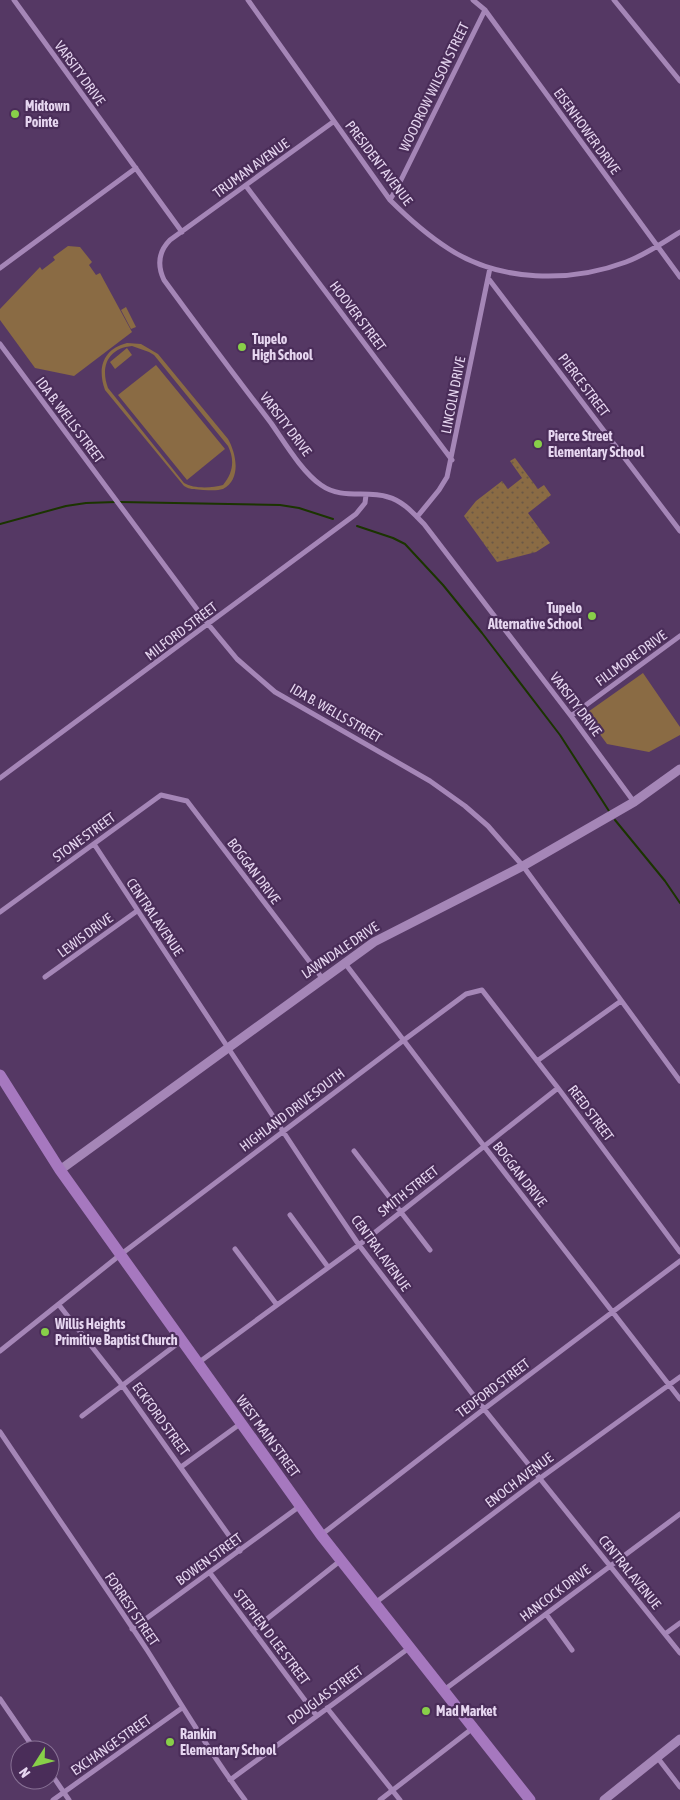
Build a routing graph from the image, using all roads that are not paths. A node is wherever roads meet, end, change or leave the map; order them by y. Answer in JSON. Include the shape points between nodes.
{"nodes":[{"id":1,"x":14,"y":0,"type":"edge"},
{"id":2,"x":248,"y":0,"type":"edge"},
{"id":3,"x":473,"y":0,"type":"edge"},
{"id":4,"x":614,"y":0,"type":"edge"},
{"id":5,"x":485,"y":10,"type":"junction"},
{"id":6,"x":680,"y":81,"type":"edge"},
{"id":7,"x":333,"y":122,"type":"junction"},
{"id":8,"x":136,"y":168,"type":"junction"},
{"id":9,"x":246,"y":186,"type":"junction"},
{"id":10,"x":390,"y":200,"type":"junction"},
{"id":11,"x":182,"y":232,"type":"junction"},
{"id":12,"x":680,"y":232,"type":"edge"},
{"id":13,"x":658,"y":246,"type":"junction"},
{"id":14,"x":0,"y":268,"type":"edge"},
{"id":15,"x":490,"y":268,"type":"junction"},
{"id":16,"x":680,"y":277,"type":"edge"},
{"id":17,"x":488,"y":278,"type":"junction"},
{"id":18,"x":0,"y":344,"type":"edge"},
{"id":19,"x":452,"y":460,"type":"junction"},
{"id":20,"x":366,"y":495,"type":"junction"},
{"id":21,"x":417,"y":517,"type":"junction"},
{"id":22,"x":680,"y":531,"type":"edge"},
{"id":23,"x":208,"y":624,"type":"junction"},
{"id":24,"x":680,"y":636,"type":"edge"},
{"id":25,"x":571,"y":716,"type":"junction"},
{"id":26,"x":680,"y":770,"type":"edge"},
{"id":27,"x":0,"y":778,"type":"edge"},
{"id":28,"x":187,"y":801,"type":"joint"},
{"id":29,"x":634,"y":802,"type":"junction"},
{"id":30,"x":94,"y":844,"type":"junction"},
{"id":31,"x":523,"y":866,"type":"junction"},
{"id":32,"x":137,"y":911,"type":"junction"},
{"id":33,"x":0,"y":912,"type":"edge"},
{"id":34,"x":344,"y":962,"type":"junction"},
{"id":35,"x":46,"y":976,"type":"dead end"},
{"id":36,"x":322,"y":978,"type":"junction"},
{"id":37,"x":482,"y":990,"type":"joint"},
{"id":38,"x":621,"y":1000,"type":"junction"},
{"id":39,"x":404,"y":1040,"type":"junction"},
{"id":40,"x":229,"y":1047,"type":"junction"},
{"id":41,"x":537,"y":1061,"type":"junction"},
{"id":42,"x":0,"y":1075,"type":"edge"},
{"id":43,"x":680,"y":1081,"type":"edge"},
{"id":44,"x":558,"y":1088,"type":"junction"},
{"id":45,"x":284,"y":1131,"type":"junction"},
{"id":46,"x":484,"y":1146,"type":"junction"},
{"id":47,"x":354,"y":1151,"type":"dead end"},
{"id":48,"x":60,"y":1170,"type":"junction"},
{"id":49,"x":401,"y":1211,"type":"junction"},
{"id":50,"x":290,"y":1215,"type":"dead end"},
{"id":51,"x":359,"y":1245,"type":"junction"},
{"id":52,"x":235,"y":1249,"type":"dead end"},
{"id":53,"x":430,"y":1250,"type":"dead end"},
{"id":54,"x":680,"y":1252,"type":"edge"},
{"id":55,"x":120,"y":1255,"type":"junction"},
{"id":56,"x":680,"y":1261,"type":"edge"},
{"id":57,"x":328,"y":1268,"type":"junction"},
{"id":58,"x":59,"y":1305,"type":"junction"},
{"id":59,"x":276,"y":1305,"type":"junction"},
{"id":60,"x":613,"y":1311,"type":"junction"},
{"id":61,"x":181,"y":1341,"type":"junction"},
{"id":62,"x":0,"y":1351,"type":"edge"},
{"id":63,"x":198,"y":1363,"type":"junction"},
{"id":64,"x":680,"y":1377,"type":"edge"},
{"id":65,"x":122,"y":1385,"type":"junction"},
{"id":66,"x":668,"y":1385,"type":"junction"},
{"id":67,"x":680,"y":1399,"type":"edge"},
{"id":68,"x":484,"y":1409,"type":"junction"},
{"id":69,"x":82,"y":1416,"type":"dead end"},
{"id":70,"x":241,"y":1424,"type":"junction"},
{"id":71,"x":0,"y":1432,"type":"edge"},
{"id":72,"x":181,"y":1467,"type":"junction"},
{"id":73,"x":539,"y":1479,"type":"junction"},
{"id":74,"x":300,"y":1506,"type":"junction"},
{"id":75,"x":680,"y":1514,"type":"edge"},
{"id":76,"x":320,"y":1535,"type":"junction"},
{"id":77,"x":240,"y":1551,"type":"junction"},
{"id":78,"x":340,"y":1561,"type":"junction"},
{"id":79,"x":610,"y":1565,"type":"junction"},
{"id":80,"x":210,"y":1573,"type":"junction"},
{"id":81,"x":374,"y":1603,"type":"junction"},
{"id":82,"x":546,"y":1614,"type":"junction"},
{"id":83,"x":680,"y":1623,"type":"edge"},
{"id":84,"x":132,"y":1629,"type":"junction"},
{"id":85,"x":253,"y":1630,"type":"junction"},
{"id":86,"x":665,"y":1634,"type":"junction"},
{"id":87,"x":410,"y":1648,"type":"junction"},
{"id":88,"x":572,"y":1650,"type":"dead end"},
{"id":89,"x":680,"y":1653,"type":"edge"},
{"id":90,"x":444,"y":1690,"type":"junction"},
{"id":91,"x":0,"y":1699,"type":"edge"},
{"id":92,"x":182,"y":1708,"type":"junction"},
{"id":93,"x":327,"y":1708,"type":"junction"},
{"id":94,"x":316,"y":1715,"type":"junction"},
{"id":95,"x":473,"y":1728,"type":"junction"},
{"id":96,"x":680,"y":1739,"type":"edge"},
{"id":97,"x":28,"y":1740,"type":"edge"},
{"id":98,"x":656,"y":1756,"type":"junction"},
{"id":99,"x":230,"y":1780,"type":"junction"},
{"id":100,"x":60,"y":1787,"type":"edge"},
{"id":101,"x":680,"y":1787,"type":"edge"},
{"id":102,"x":392,"y":1791,"type":"junction"},
{"id":103,"x":63,"y":1792,"type":"junction"},
{"id":104,"x":53,"y":1800,"type":"edge"},
{"id":105,"x":69,"y":1800,"type":"edge"},
{"id":106,"x":245,"y":1800,"type":"edge"},
{"id":107,"x":380,"y":1800,"type":"edge"},
{"id":108,"x":400,"y":1800,"type":"edge"},
{"id":109,"x":530,"y":1800,"type":"edge"},
{"id":110,"x":604,"y":1800,"type":"edge"}],
"edges":[{"from":1,"to":8,"type":"street","name":"VARSITY DRIVE"},
{"from":2,"to":7,"type":"street","name":"PRESIDENT AVENUE"},
{"from":3,"to":5,"type":"street","name":"EISENHOWER DRIVE"},
{"from":4,"to":6,"type":"street"},
{"from":5,"to":10,"type":"street","name":"WOODROW WILSON STREET"},
{"from":5,"to":13,"type":"street","name":"EISENHOWER DRIVE"},
{"from":7,"to":9,"type":"street","name":"TRUMAN AVENUE"},
{"from":7,"to":10,"type":"street","name":"PRESIDENT AVENUE"},
{"from":8,"to":11,"type":"street","name":"VARSITY DRIVE"},
{"from":8,"to":14,"type":"street"},
{"from":9,"to":11,"type":"street","name":"TRUMAN AVENUE"},
{"from":9,"to":19,"type":"street","name":"HOOVER STREET"},
{"from":10,"to":15,"type":"street","name":"PRESIDENT AVENUE","via":[[413,224],[450,250]]},
{"from":11,"to":20,"type":"street","name":"VARSITY DRIVE","via":[[160,253],[164,280],[309,474],[331,491]]},
{"from":12,"to":13,"type":"street","name":"PRESIDENT AVENUE"},
{"from":13,"to":15,"type":"street","name":"PRESIDENT AVENUE","via":[[627,262],[590,272],[558,276],[519,274]]},
{"from":13,"to":16,"type":"street","name":"EISENHOWER DRIVE"},
{"from":15,"to":17,"type":"street","name":"LINCOLN DRIVE"},
{"from":17,"to":19,"type":"street","name":"LINCOLN DRIVE"},
{"from":17,"to":22,"type":"street","name":"PIERCE STREET"},
{"from":18,"to":23,"type":"street","name":"IDA B. WELLS STREET"},
{"from":19,"to":21,"type":"street","name":"LINCOLN DRIVE","via":[[447,477]]},
{"from":20,"to":21,"type":"street","name":"VARSITY DRIVE","via":[[389,497]]},
{"from":20,"to":23,"type":"street","name":"MILFORD STREET","via":[[365,503],[356,514]]},
{"from":21,"to":25,"type":"street","name":"VARSITY DRIVE"},
{"from":23,"to":27,"type":"street","name":"MILFORD STREET"},
{"from":23,"to":31,"type":"street","name":"IDA B. WELLS STREET","via":[[237,658],[275,692],[430,781],[488,826]]},
{"from":24,"to":25,"type":"street","name":"FILLMORE DRIVE"},
{"from":25,"to":29,"type":"street","name":"VARSITY DRIVE"},
{"from":26,"to":29,"type":"street","name":"LAWNDALE DRIVE"},
{"from":28,"to":30,"type":"street","name":"STONE STREET","via":[[161,795]]},
{"from":28,"to":36,"type":"street","name":"BOGGAN DRIVE"},
{"from":29,"to":31,"type":"street","name":"LAWNDALE DRIVE"},
{"from":30,"to":32,"type":"street","name":"CENTRAL AVENUE"},
{"from":30,"to":33,"type":"street","name":"STONE STREET"},
{"from":31,"to":34,"type":"street","name":"LAWNDALE DRIVE","via":[[374,942]]},
{"from":31,"to":38,"type":"street","name":"IDA B. WELLS STREET"},
{"from":32,"to":35,"type":"street","name":"LEWIS DRIVE"},
{"from":32,"to":40,"type":"street","name":"CENTRAL AVENUE"},
{"from":34,"to":36,"type":"street","name":"LAWNDALE DRIVE"},
{"from":34,"to":39,"type":"street","name":"BOGGAN DRIVE"},
{"from":36,"to":40,"type":"street","name":"LAWNDALE DRIVE"},
{"from":37,"to":39,"type":"street","name":"HIGHLAND DRIVE SOUTH","via":[[466,994]]},
{"from":37,"to":41,"type":"street","name":"REED STREET"},
{"from":38,"to":41,"type":"street"},
{"from":38,"to":43,"type":"street","name":"IDA B. WELLS STREET"},
{"from":39,"to":45,"type":"street","name":"HIGHLAND DRIVE SOUTH"},
{"from":39,"to":46,"type":"street","name":"BOGGAN DRIVE"},
{"from":40,"to":45,"type":"street","name":"CENTRAL AVENUE"},
{"from":40,"to":48,"type":"street","name":"LAWNDALE DRIVE"},
{"from":41,"to":44,"type":"street","name":"REED STREET"},
{"from":42,"to":48,"type":"main road","name":"WEST MAIN STREET"},
{"from":44,"to":46,"type":"street","name":"SMITH STREET"},
{"from":44,"to":54,"type":"street","name":"REED STREET"},
{"from":45,"to":51,"type":"street","name":"CENTRAL AVENUE"},
{"from":45,"to":55,"type":"street","name":"HIGHLAND DRIVE SOUTH"},
{"from":46,"to":49,"type":"street","name":"SMITH STREET"},
{"from":46,"to":60,"type":"street","name":"BOGGAN DRIVE"},
{"from":47,"to":49,"type":"street"},
{"from":48,"to":55,"type":"main road","name":"WEST MAIN STREET"},
{"from":49,"to":51,"type":"street","name":"SMITH STREET"},
{"from":49,"to":53,"type":"street"},
{"from":50,"to":57,"type":"street"},
{"from":51,"to":57,"type":"street","name":"SMITH STREET"},
{"from":51,"to":68,"type":"street","name":"CENTRAL AVENUE"},
{"from":52,"to":59,"type":"street"},
{"from":55,"to":58,"type":"street","name":"HIGHLAND DRIVE SOUTH"},
{"from":55,"to":61,"type":"main road","name":"WEST MAIN STREET"},
{"from":56,"to":60,"type":"street","name":"TEDFORD STREET"},
{"from":57,"to":59,"type":"street","name":"SMITH STREET"},
{"from":58,"to":62,"type":"street","name":"HIGHLAND DRIVE SOUTH"},
{"from":58,"to":65,"type":"street","name":"ECKFORD STREET"},
{"from":59,"to":63,"type":"street","name":"SMITH STREET"},
{"from":60,"to":66,"type":"street","name":"BOGGAN DRIVE"},
{"from":60,"to":68,"type":"street","name":"TEDFORD STREET"},
{"from":61,"to":63,"type":"main road","name":"WEST MAIN STREET"},
{"from":61,"to":65,"type":"street"},
{"from":63,"to":70,"type":"main road","name":"WEST MAIN STREET"},
{"from":64,"to":66,"type":"street","name":"ENOCH AVENUE"},
{"from":65,"to":69,"type":"street"},
{"from":65,"to":72,"type":"street","name":"ECKFORD STREET"},
{"from":66,"to":67,"type":"street","name":"BOGGAN DRIVE"},
{"from":66,"to":73,"type":"street","name":"ENOCH AVENUE"},
{"from":68,"to":73,"type":"street","name":"CENTRAL AVENUE"},
{"from":68,"to":76,"type":"street","name":"TEDFORD STREET"},
{"from":70,"to":72,"type":"street"},
{"from":70,"to":74,"type":"main road","name":"WEST MAIN STREET"},
{"from":71,"to":84,"type":"street","name":"FORREST STREET"},
{"from":72,"to":77,"type":"street","name":"ECKFORD STREET"},
{"from":73,"to":79,"type":"street","name":"CENTRAL AVENUE"},
{"from":73,"to":81,"type":"street","name":"ENOCH AVENUE"},
{"from":74,"to":76,"type":"main road","name":"WEST MAIN STREET"},
{"from":74,"to":77,"type":"street","name":"BOWEN STREET"},
{"from":75,"to":79,"type":"street","name":"HANCOCK DRIVE"},
{"from":76,"to":78,"type":"main road","name":"WEST MAIN STREET"},
{"from":77,"to":80,"type":"street","name":"BOWEN STREET"},
{"from":78,"to":81,"type":"main road","name":"WEST MAIN STREET"},
{"from":78,"to":85,"type":"street"},
{"from":79,"to":82,"type":"street","name":"HANCOCK DRIVE"},
{"from":79,"to":86,"type":"street","name":"CENTRAL AVENUE"},
{"from":80,"to":84,"type":"street","name":"BOWEN STREET"},
{"from":80,"to":85,"type":"street","name":"STEPHEN D LEE STREET"},
{"from":81,"to":87,"type":"main road","name":"WEST MAIN STREET"},
{"from":82,"to":88,"type":"street"},
{"from":82,"to":90,"type":"street","name":"HANCOCK DRIVE"},
{"from":83,"to":86,"type":"street"},
{"from":84,"to":92,"type":"street","name":"FORREST STREET"},
{"from":85,"to":94,"type":"street","name":"STEPHEN D LEE STREET"},
{"from":86,"to":89,"type":"street","name":"CENTRAL AVENUE"},
{"from":87,"to":90,"type":"main road","name":"WEST MAIN STREET"},
{"from":87,"to":93,"type":"street","name":"DOUGLAS STREET"},
{"from":90,"to":95,"type":"main road","name":"WEST MAIN STREET"},
{"from":91,"to":97,"type":"street"},
{"from":92,"to":99,"type":"street","name":"FORREST STREET"},
{"from":92,"to":103,"type":"street","name":"EXCHANGE STREET"},
{"from":93,"to":94,"type":"street","name":"DOUGLAS STREET"},
{"from":93,"to":102,"type":"street"},
{"from":94,"to":99,"type":"street","name":"DOUGLAS STREET"},
{"from":95,"to":102,"type":"street"},
{"from":95,"to":109,"type":"main road","name":"WEST MAIN STREET"},
{"from":96,"to":98,"type":"street"},
{"from":98,"to":101,"type":"street"},
{"from":98,"to":110,"type":"street"},
{"from":99,"to":106,"type":"street","name":"FORREST STREET"},
{"from":100,"to":103,"type":"street"},
{"from":102,"to":107,"type":"street"},
{"from":102,"to":108,"type":"street"},
{"from":103,"to":104,"type":"street","name":"EXCHANGE STREET"},
{"from":103,"to":105,"type":"street"}]}
